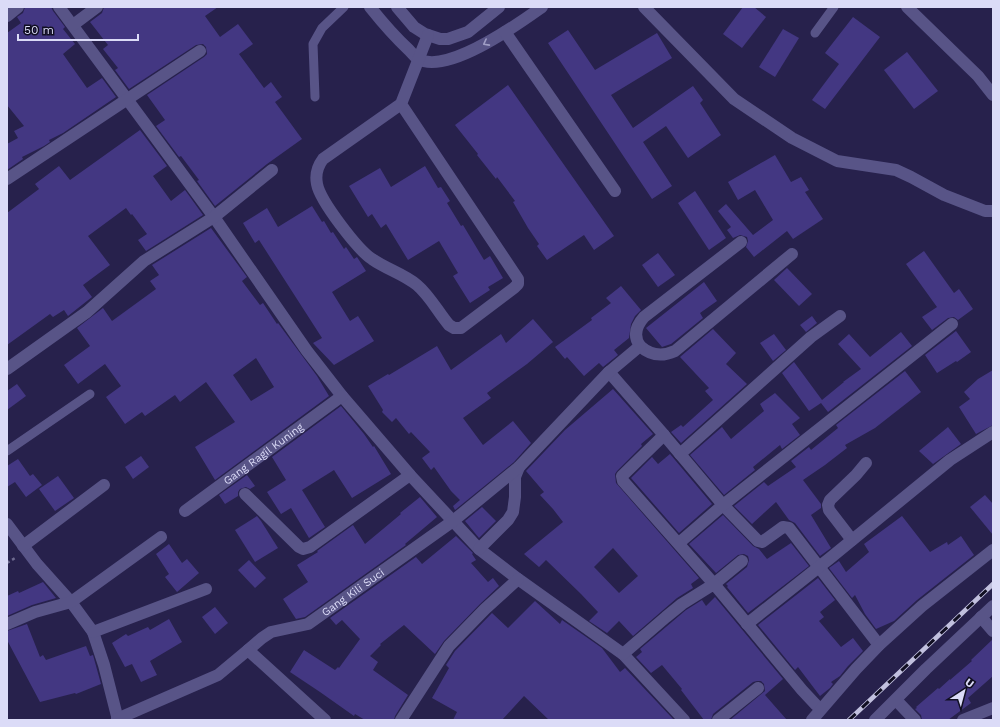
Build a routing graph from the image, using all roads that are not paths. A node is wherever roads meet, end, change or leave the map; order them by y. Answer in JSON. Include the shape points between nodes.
{"nodes":[{"id":1,"x":18,"y":7,"type":"edge"},
{"id":2,"x":59,"y":7,"type":"edge"},
{"id":3,"x":97,"y":7,"type":"edge"},
{"id":4,"x":344,"y":7,"type":"edge"},
{"id":5,"x":370,"y":7,"type":"edge"},
{"id":6,"x":397,"y":7,"type":"edge"},
{"id":7,"x":499,"y":7,"type":"edge"},
{"id":8,"x":542,"y":7,"type":"edge"},
{"id":9,"x":644,"y":7,"type":"edge"},
{"id":10,"x":834,"y":7,"type":"edge"},
{"id":11,"x":907,"y":7,"type":"edge"},
{"id":12,"x":7,"y":16,"type":"edge"},
{"id":13,"x":73,"y":25,"type":"junction"},
{"id":14,"x":505,"y":32,"type":"junction"},
{"id":15,"x":816,"y":33,"type":"dead end"},
{"id":16,"x":428,"y":35,"type":"junction"},
{"id":17,"x":200,"y":51,"type":"dead end"},
{"id":18,"x":418,"y":59,"type":"junction"},
{"id":19,"x":993,"y":95,"type":"edge"},
{"id":20,"x":316,"y":97,"type":"dead end"},
{"id":21,"x":127,"y":99,"type":"junction"},
{"id":22,"x":401,"y":104,"type":"junction"},
{"id":23,"x":272,"y":170,"type":"dead end"},
{"id":24,"x":7,"y":179,"type":"edge"},
{"id":25,"x":616,"y":191,"type":"dead end"},
{"id":26,"x":993,"y":211,"type":"edge"},
{"id":27,"x":214,"y":217,"type":"junction"},
{"id":28,"x":741,"y":242,"type":"dead end"},
{"id":29,"x":792,"y":254,"type":"dead end"},
{"id":30,"x":840,"y":316,"type":"dead end"},
{"id":31,"x":952,"y":324,"type":"dead end"},
{"id":32,"x":640,"y":346,"type":"junction"},
{"id":33,"x":7,"y":369,"type":"edge"},
{"id":34,"x":609,"y":372,"type":"junction"},
{"id":35,"x":90,"y":394,"type":"dead end"},
{"id":36,"x":342,"y":396,"type":"junction"},
{"id":37,"x":993,"y":432,"type":"edge"},
{"id":38,"x":664,"y":435,"type":"junction"},
{"id":39,"x":7,"y":451,"type":"edge"},
{"id":40,"x":680,"y":454,"type":"junction"},
{"id":41,"x":866,"y":463,"type":"dead end"},
{"id":42,"x":519,"y":467,"type":"junction"},
{"id":43,"x":410,"y":476,"type":"junction"},
{"id":44,"x":104,"y":484,"type":"dead end"},
{"id":45,"x":245,"y":494,"type":"dead end"},
{"id":46,"x":723,"y":505,"type":"junction"},
{"id":47,"x":185,"y":511,"type":"dead end"},
{"id":48,"x":453,"y":521,"type":"junction"},
{"id":49,"x":7,"y":524,"type":"edge"},
{"id":50,"x":161,"y":537,"type":"dead end"},
{"id":51,"x":852,"y":540,"type":"junction"},
{"id":52,"x":678,"y":543,"type":"junction"},
{"id":53,"x":22,"y":546,"type":"junction"},
{"id":54,"x":479,"y":549,"type":"junction"},
{"id":55,"x":993,"y":550,"type":"edge"},
{"id":56,"x":742,"y":561,"type":"dead end"},
{"id":57,"x":819,"y":568,"type":"junction"},
{"id":58,"x":518,"y":579,"type":"junction"},
{"id":59,"x":714,"y":584,"type":"junction"},
{"id":60,"x":206,"y":589,"type":"dead end"},
{"id":61,"x":72,"y":602,"type":"junction"},
{"id":62,"x":993,"y":606,"type":"edge"},
{"id":63,"x":981,"y":617,"type":"junction"},
{"id":64,"x":7,"y":624,"type":"edge"},
{"id":65,"x":747,"y":624,"type":"junction"},
{"id":66,"x":993,"y":631,"type":"edge"},
{"id":67,"x":93,"y":632,"type":"junction"},
{"id":68,"x":879,"y":645,"type":"junction"},
{"id":69,"x":248,"y":650,"type":"junction"},
{"id":70,"x":623,"y":654,"type":"junction"},
{"id":71,"x":758,"y":688,"type":"dead end"},
{"id":72,"x":896,"y":700,"type":"junction"},
{"id":73,"x":816,"y":705,"type":"dead end"},
{"id":74,"x":993,"y":708,"type":"edge"},
{"id":75,"x":117,"y":720,"type":"edge"},
{"id":76,"x":325,"y":720,"type":"edge"},
{"id":77,"x":401,"y":720,"type":"edge"},
{"id":78,"x":684,"y":720,"type":"edge"},
{"id":79,"x":718,"y":720,"type":"edge"},
{"id":80,"x":812,"y":720,"type":"edge"},
{"id":81,"x":875,"y":720,"type":"edge"},
{"id":82,"x":915,"y":720,"type":"edge"},
{"id":83,"x":963,"y":720,"type":"edge"}],
"edges":[{"from":1,"to":12,"type":"street"},
{"from":2,"to":13,"type":"street"},
{"from":3,"to":13,"type":"street"},
{"from":4,"to":20,"type":"lane","via":[[322,28],[313,44]]},
{"from":5,"to":18,"type":"street"},
{"from":6,"to":16,"type":"street","via":[[414,27]]},
{"from":7,"to":16,"type":"street","via":[[468,32],[448,39]]},
{"from":8,"to":14,"type":"street"},
{"from":9,"to":26,"type":"street","via":[[734,99],[792,138],[837,161],[896,170],[944,195],[985,211]]},
{"from":10,"to":15,"type":"lane"},
{"from":11,"to":19,"type":"street","via":[[978,76]]},
{"from":13,"to":21,"type":"street"},
{"from":14,"to":18,"type":"street","one_way":true,"via":[[449,60],[429,62]]},
{"from":14,"to":25,"type":"street"},
{"from":16,"to":18,"type":"street"},
{"from":17,"to":21,"type":"street"},
{"from":18,"to":22,"type":"street"},
{"from":21,"to":24,"type":"street"},
{"from":21,"to":27,"type":"street"},
{"from":22,"to":22,"type":"street","via":[[324,159],[317,170],[317,186],[336,218],[362,251],[416,284],[449,325],[461,328],[514,288],[518,284],[518,279]]},
{"from":23,"to":27,"type":"street"},
{"from":27,"to":33,"type":"street","via":[[144,261],[87,312]]},
{"from":27,"to":36,"type":"street","via":[[307,351]]},
{"from":28,"to":32,"type":"street","via":[[640,321],[636,338]]},
{"from":29,"to":32,"type":"street","via":[[675,351],[658,355]]},
{"from":30,"to":40,"type":"street","via":[[811,337]]},
{"from":31,"to":46,"type":"street"},
{"from":32,"to":34,"type":"street","name":"Gang Kili Suci"},
{"from":34,"to":38,"type":"street"},
{"from":34,"to":42,"type":"street","name":"Gang Kili Suci"},
{"from":35,"to":39,"type":"lane"},
{"from":36,"to":43,"type":"street"},
{"from":36,"to":47,"type":"street","name":"Gang Ragil Kuning"},
{"from":37,"to":51,"type":"street","via":[[950,460]]},
{"from":38,"to":40,"type":"street"},
{"from":38,"to":52,"type":"street","via":[[621,477]]},
{"from":40,"to":46,"type":"street"},
{"from":41,"to":51,"type":"street","via":[[828,505],[829,510]]},
{"from":42,"to":48,"type":"street","name":"Gang Kili Suci"},
{"from":42,"to":54,"type":"street","via":[[514,477],[513,512]]},
{"from":43,"to":45,"type":"street","via":[[336,530],[305,549],[299,547]]},
{"from":43,"to":48,"type":"street"},
{"from":44,"to":53,"type":"street"},
{"from":46,"to":52,"type":"street"},
{"from":46,"to":57,"type":"street","via":[[758,541],[762,542],[783,527],[789,528]]},
{"from":48,"to":54,"type":"street"},
{"from":48,"to":69,"type":"street","name":"Gang Kili Suci","via":[[308,624],[271,632]]},
{"from":49,"to":53,"type":"street"},
{"from":50,"to":61,"type":"street"},
{"from":51,"to":57,"type":"street"},
{"from":52,"to":59,"type":"street"},
{"from":53,"to":61,"type":"street"},
{"from":54,"to":58,"type":"street"},
{"from":55,"to":68,"type":"street","via":[[922,606]]},
{"from":56,"to":59,"type":"street"},
{"from":57,"to":65,"type":"street"},
{"from":57,"to":68,"type":"street"},
{"from":58,"to":70,"type":"street"},
{"from":58,"to":77,"type":"street","via":[[450,646]]},
{"from":59,"to":65,"type":"street"},
{"from":59,"to":70,"type":"street","via":[[666,617]]},
{"from":60,"to":67,"type":"street"},
{"from":61,"to":64,"type":"street","via":[[35,612]]},
{"from":61,"to":67,"type":"street"},
{"from":62,"to":63,"type":"street"},
{"from":63,"to":66,"type":"street"},
{"from":63,"to":72,"type":"street"},
{"from":65,"to":73,"type":"street"},
{"from":67,"to":75,"type":"street"},
{"from":68,"to":80,"type":"street"},
{"from":69,"to":75,"type":"street","name":"Gang Kili Suci","via":[[218,675]]},
{"from":69,"to":76,"type":"street"},
{"from":70,"to":78,"type":"street"},
{"from":71,"to":79,"type":"street"},
{"from":72,"to":81,"type":"street"},
{"from":72,"to":82,"type":"street"},
{"from":74,"to":83,"type":"street"}]}
